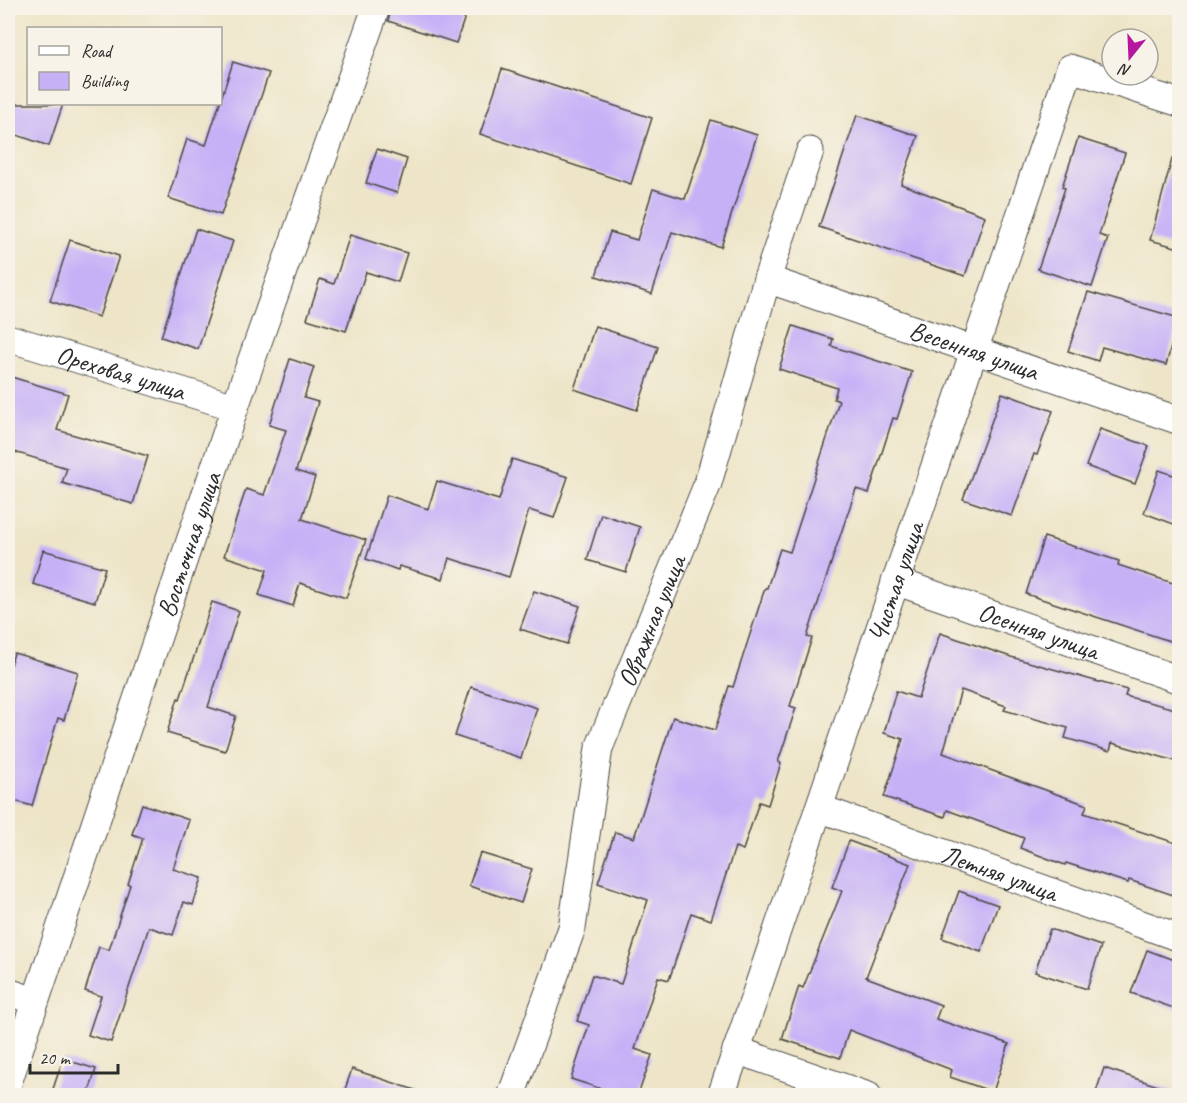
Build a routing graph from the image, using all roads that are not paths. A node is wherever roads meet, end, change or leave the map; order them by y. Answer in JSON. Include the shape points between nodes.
{"nodes":[{"id":1,"x":376,"y":8,"type":"edge"},
{"id":2,"x":1179,"y":103,"type":"edge"},
{"id":3,"x":810,"y":151,"type":"dead end"},
{"id":4,"x":767,"y":279,"type":"junction"},
{"id":5,"x":8,"y":338,"type":"edge"},
{"id":6,"x":974,"y":350,"type":"junction"},
{"id":7,"x":235,"y":407,"type":"junction"},
{"id":8,"x":1179,"y":421,"type":"edge"},
{"id":9,"x":896,"y":581,"type":"junction"},
{"id":10,"x":1179,"y":680,"type":"edge"},
{"id":11,"x":819,"y":808,"type":"junction"},
{"id":12,"x":1179,"y":938,"type":"edge"},
{"id":13,"x":8,"y":992,"type":"edge"},
{"id":14,"x":36,"y":1001,"type":"junction"},
{"id":15,"x":736,"y":1050,"type":"junction"},
{"id":16,"x":8,"y":1083,"type":"edge"},
{"id":17,"x":511,"y":1095,"type":"edge"},
{"id":18,"x":721,"y":1095,"type":"edge"},
{"id":19,"x":868,"y":1095,"type":"edge"}],
"edges":[{"from":1,"to":7,"type":"street","name":"Восточная улица"},
{"from":2,"to":6,"type":"street","name":"Чистая улица","via":[[1070,68]]},
{"from":3,"to":4,"type":"street","name":"Овражная улица"},
{"from":4,"to":6,"type":"street","name":"Весенняя улица"},
{"from":4,"to":17,"type":"street","name":"Овражная улица","via":[[708,483],[599,748],[572,928]]},
{"from":5,"to":7,"type":"street","name":"Ореховая улица"},
{"from":6,"to":8,"type":"street","name":"Весенняя улица"},
{"from":6,"to":9,"type":"street","name":"Чистая улица"},
{"from":7,"to":14,"type":"street","name":"Восточная улица"},
{"from":9,"to":10,"type":"street","name":"Осенняя улица"},
{"from":9,"to":11,"type":"street","name":"Чистая улица"},
{"from":11,"to":12,"type":"street","name":"Летняя улица"},
{"from":11,"to":15,"type":"street","name":"Чистая улица"},
{"from":13,"to":14,"type":"street"},
{"from":14,"to":16,"type":"street","name":"Восточная улица"},
{"from":15,"to":18,"type":"street","name":"Чистая улица"},
{"from":15,"to":19,"type":"street"}]}
